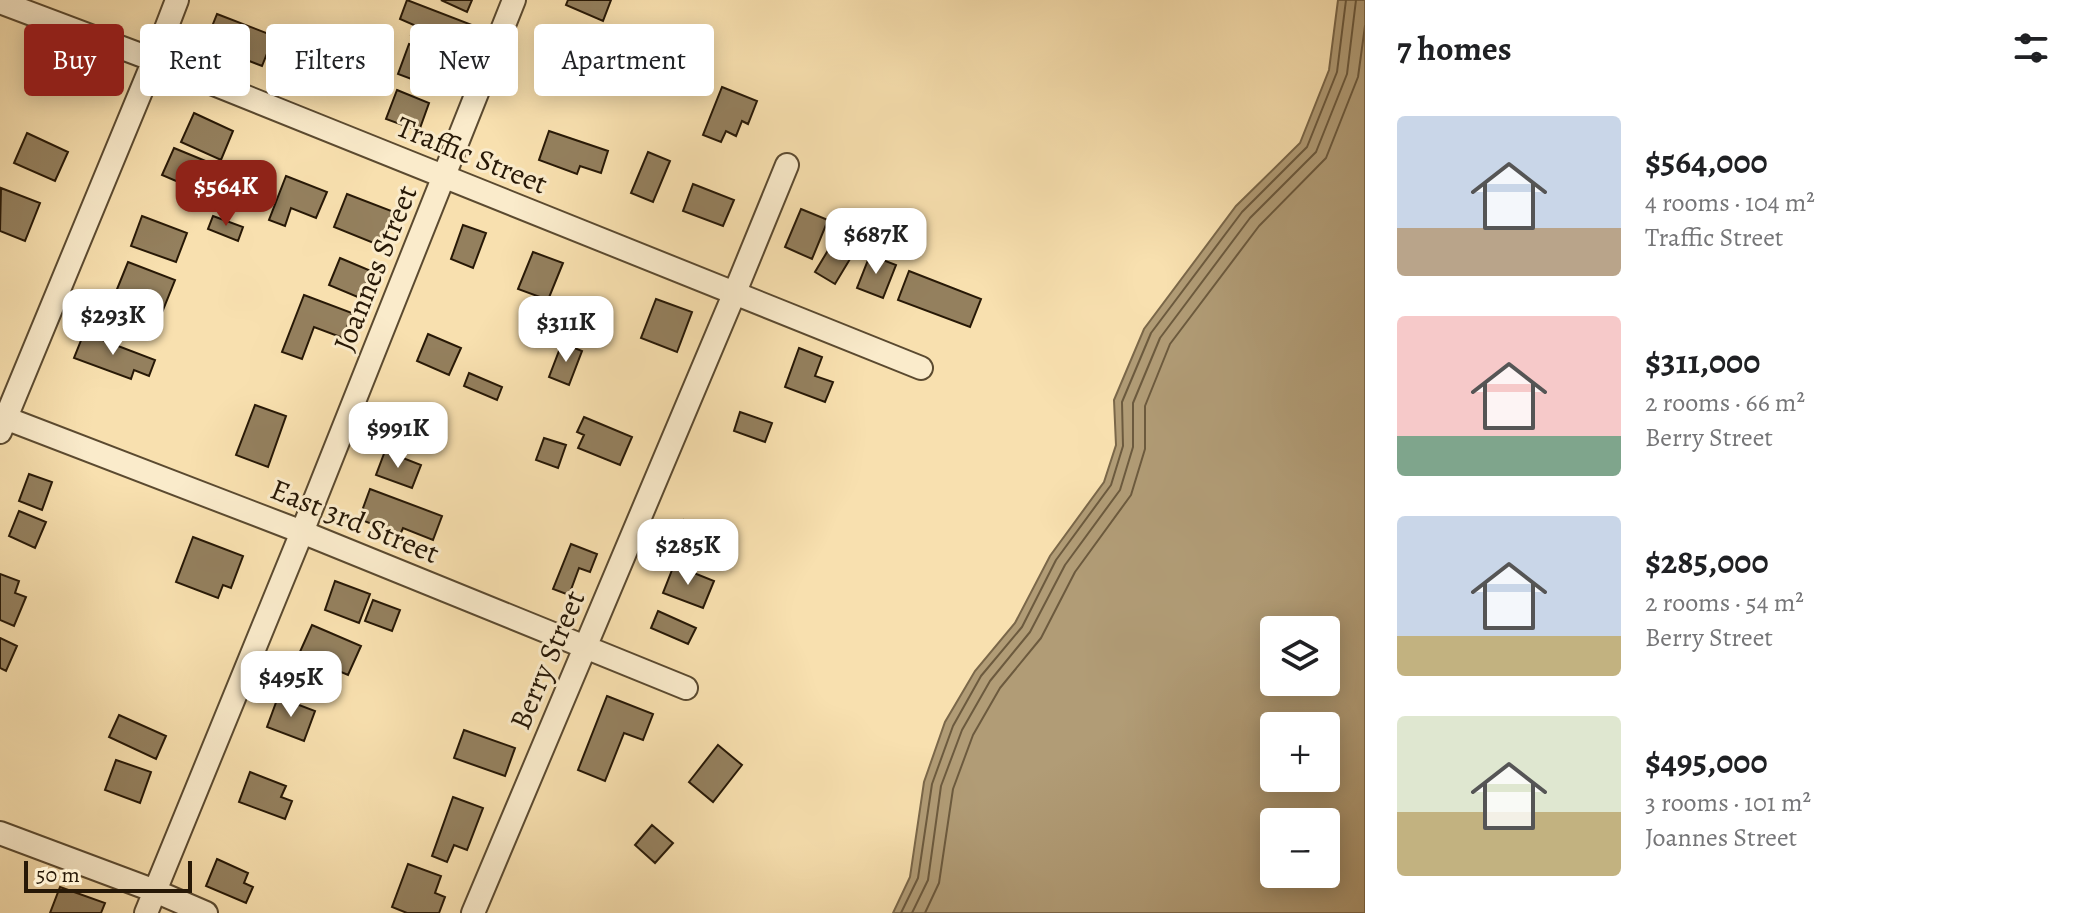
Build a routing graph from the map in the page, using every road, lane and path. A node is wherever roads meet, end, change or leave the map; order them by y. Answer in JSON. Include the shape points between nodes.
{"nodes":[{"id":1,"x":177,"y":0,"type":"edge"},
{"id":2,"x":514,"y":0,"type":"edge"},
{"id":3,"x":0,"y":2,"type":"edge"},
{"id":4,"x":168,"y":24,"type":"edge"},
{"id":5,"x":140,"y":55,"type":"edge"},
{"id":6,"x":140,"y":93,"type":"edge"},
{"id":7,"x":244,"y":96,"type":"edge"},
{"id":8,"x":787,"y":165,"type":"dead end"},
{"id":9,"x":444,"y":176,"type":"junction"},
{"id":10,"x":735,"y":292,"type":"junction"},
{"id":11,"x":921,"y":368,"type":"dead end"},
{"id":12,"x":2,"y":422,"type":"edge"},
{"id":13,"x":302,"y":532,"type":"junction"},
{"id":14,"x":586,"y":646,"type":"junction"},
{"id":15,"x":686,"y":688,"type":"dead end"},
{"id":16,"x":0,"y":833,"type":"edge"},
{"id":17,"x":155,"y":891,"type":"junction"},
{"id":18,"x":146,"y":913,"type":"edge"},
{"id":19,"x":206,"y":913,"type":"edge"},
{"id":20,"x":473,"y":913,"type":"edge"}],
"edges":[{"from":1,"to":4,"type":"street"},
{"from":2,"to":9,"type":"street","name":"Joannes Street"},
{"from":3,"to":5,"type":"street","name":"Traffic Street"},
{"from":6,"to":12,"type":"street"},
{"from":7,"to":9,"type":"street","name":"Traffic Street"},
{"from":8,"to":10,"type":"street","name":"Berry Street"},
{"from":9,"to":10,"type":"street","name":"Traffic Street"},
{"from":9,"to":13,"type":"street","name":"Joannes Street"},
{"from":10,"to":11,"type":"street","name":"Traffic Street"},
{"from":10,"to":14,"type":"street","name":"Berry Street"},
{"from":12,"to":13,"type":"street","name":"East 3rd Street"},
{"from":13,"to":14,"type":"street","name":"East 3rd Street"},
{"from":13,"to":17,"type":"street","name":"Joannes Street"},
{"from":14,"to":15,"type":"street","name":"East 3rd Street"},
{"from":14,"to":20,"type":"street","name":"Berry Street"},
{"from":16,"to":17,"type":"street"},
{"from":17,"to":18,"type":"street","name":"Joannes Street"},
{"from":17,"to":19,"type":"street"}]}
